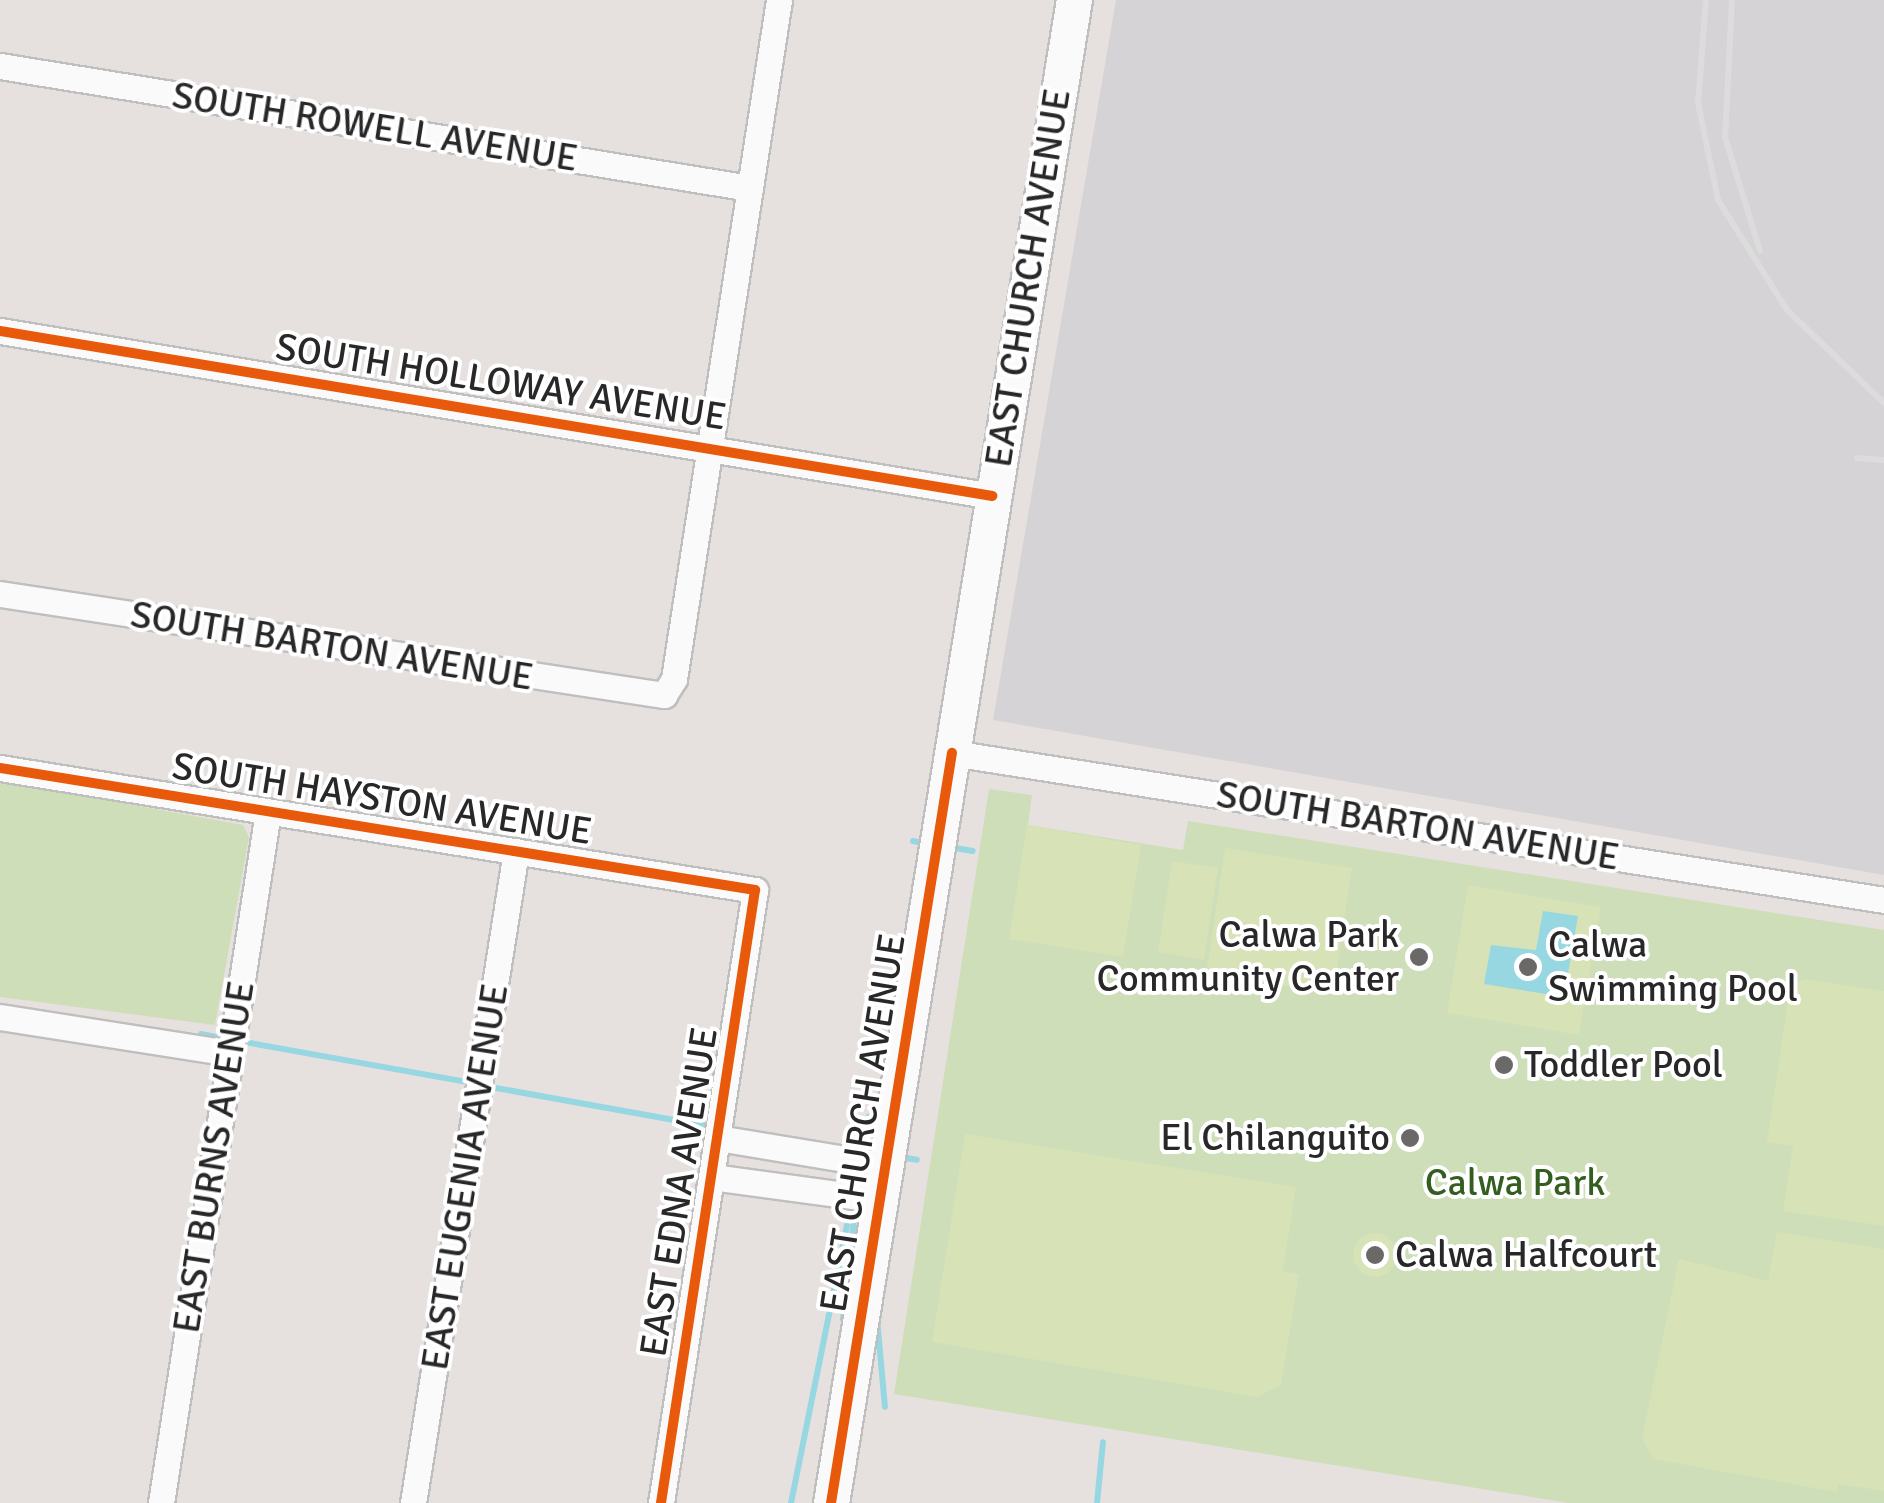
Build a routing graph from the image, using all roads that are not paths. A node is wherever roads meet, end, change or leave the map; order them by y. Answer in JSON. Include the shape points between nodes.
{"nodes":[{"id":1,"x":779,"y":0,"type":"edge"},
{"id":2,"x":1074,"y":0,"type":"edge"},
{"id":3,"x":0,"y":66,"type":"edge"},
{"id":4,"x":750,"y":188,"type":"junction"},
{"id":5,"x":0,"y":331,"type":"edge"},
{"id":6,"x":711,"y":446,"type":"junction"},
{"id":7,"x":992,"y":496,"type":"junction"},
{"id":8,"x":0,"y":594,"type":"edge"},
{"id":9,"x":952,"y":753,"type":"junction"},
{"id":10,"x":0,"y":768,"type":"edge"},
{"id":11,"x":268,"y":812,"type":"junction"},
{"id":12,"x":516,"y":852,"type":"junction"},
{"id":13,"x":755,"y":890,"type":"joint"},
{"id":14,"x":1884,"y":900,"type":"edge"},
{"id":15,"x":0,"y":1017,"type":"edge"},
{"id":16,"x":230,"y":1054,"type":"junction"},
{"id":17,"x":718,"y":1138,"type":"junction"},
{"id":18,"x":712,"y":1177,"type":"junction"},
{"id":19,"x":885,"y":1183,"type":"junction"},
{"id":20,"x":161,"y":1503,"type":"edge"},
{"id":21,"x":413,"y":1503,"type":"edge"},
{"id":22,"x":661,"y":1503,"type":"edge"},
{"id":23,"x":831,"y":1503,"type":"edge"}],
"edges":[{"from":1,"to":4,"type":"street"},
{"from":2,"to":7,"type":"main road","name":"EAST CHURCH AVENUE"},
{"from":3,"to":4,"type":"street","name":"SOUTH ROWELL AVENUE"},
{"from":4,"to":6,"type":"street"},
{"from":5,"to":6,"type":"street","name":"SOUTH HOLLOWAY AVENUE"},
{"from":6,"to":7,"type":"street","name":"SOUTH HOLLOWAY AVENUE"},
{"from":6,"to":8,"type":"street","name":"SOUTH BARTON AVENUE","via":[[674,680],[664,695]]},
{"from":7,"to":9,"type":"main road","name":"EAST CHURCH AVENUE"},
{"from":9,"to":14,"type":"street","name":"SOUTH BARTON AVENUE"},
{"from":9,"to":19,"type":"main road","name":"EAST CHURCH AVENUE"},
{"from":10,"to":11,"type":"street","name":"SOUTH HAYSTON AVENUE"},
{"from":11,"to":12,"type":"street","name":"SOUTH HAYSTON AVENUE"},
{"from":11,"to":16,"type":"street","name":"EAST BURNS AVENUE"},
{"from":12,"to":13,"type":"street","name":"SOUTH HAYSTON AVENUE"},
{"from":12,"to":21,"type":"street","name":"EAST EUGENIA AVENUE"},
{"from":13,"to":17,"type":"street","name":"EAST EDNA AVENUE"},
{"from":15,"to":16,"type":"street"},
{"from":16,"to":20,"type":"street","name":"EAST BURNS AVENUE"},
{"from":17,"to":18,"type":"street","name":"EAST EDNA AVENUE"},
{"from":17,"to":19,"type":"street"},
{"from":18,"to":19,"type":"street"},
{"from":18,"to":22,"type":"street","name":"EAST EDNA AVENUE"},
{"from":19,"to":23,"type":"main road","name":"EAST CHURCH AVENUE"}]}
